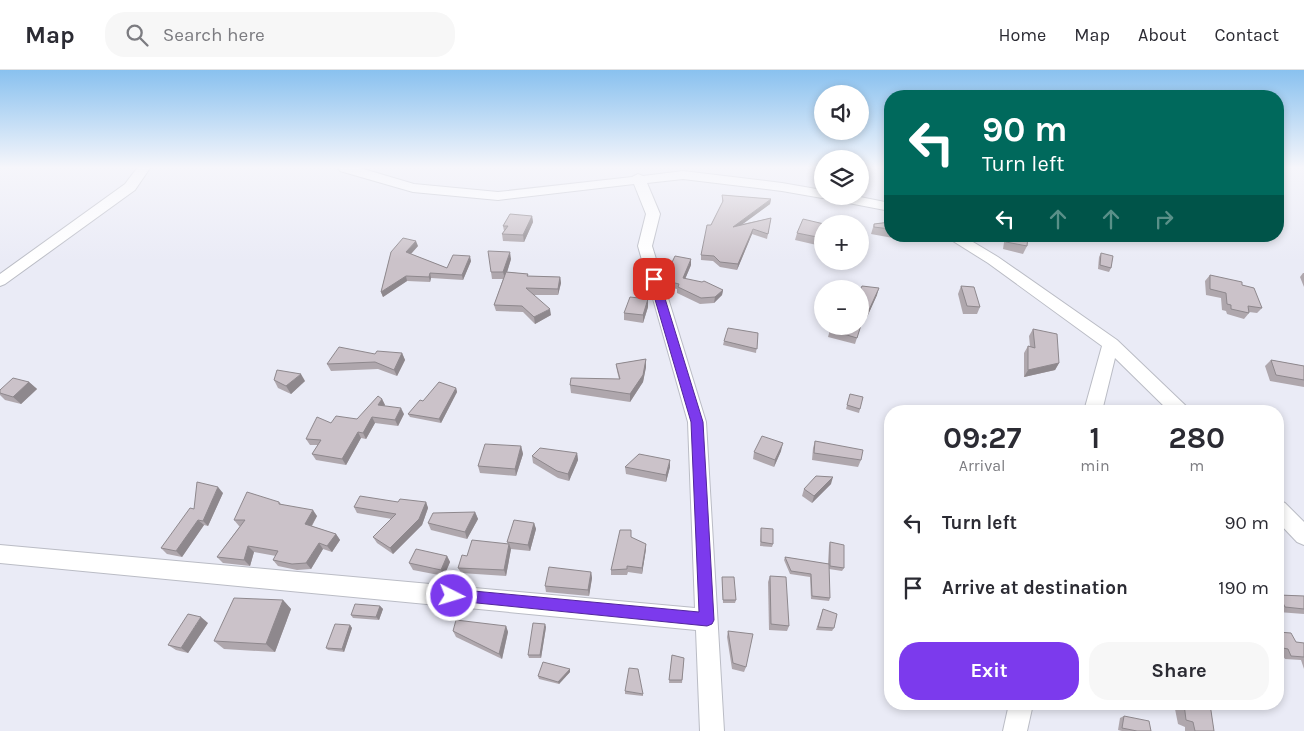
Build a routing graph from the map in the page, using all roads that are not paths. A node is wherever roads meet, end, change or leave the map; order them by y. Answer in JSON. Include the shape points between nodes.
{"nodes":[{"id":1,"x":114,"y":199,"type":"edge"},
{"id":2,"x":646,"y":199,"type":"edge"},
{"id":3,"x":869,"y":203,"type":"edge"},
{"id":4,"x":884,"y":206,"type":"edge"},
{"id":5,"x":962,"y":242,"type":"edge"},
{"id":6,"x":0,"y":281,"type":"edge"},
{"id":7,"x":1111,"y":344,"type":"junction"},
{"id":8,"x":1095,"y":405,"type":"edge"},
{"id":9,"x":1174,"y":405,"type":"edge"},
{"id":10,"x":1284,"y":515,"type":"edge"},
{"id":11,"x":1304,"y":536,"type":"edge"},
{"id":12,"x":0,"y":554,"type":"edge"},
{"id":13,"x":707,"y":620,"type":"junction"},
{"id":14,"x":1019,"y":710,"type":"edge"},
{"id":15,"x":712,"y":731,"type":"edge"},
{"id":16,"x":1015,"y":731,"type":"edge"}],
"edges":[{"from":1,"to":6,"type":"street"},
{"from":2,"to":13,"type":"street","via":[[652,214],[645,246],[697,422]]},
{"from":3,"to":4,"type":"street"},
{"from":5,"to":7,"type":"street","via":[[993,260]]},
{"from":7,"to":8,"type":"street"},
{"from":7,"to":9,"type":"street"},
{"from":10,"to":11,"type":"street"},
{"from":12,"to":13,"type":"street"},
{"from":13,"to":15,"type":"street"},
{"from":14,"to":16,"type":"street"}]}
